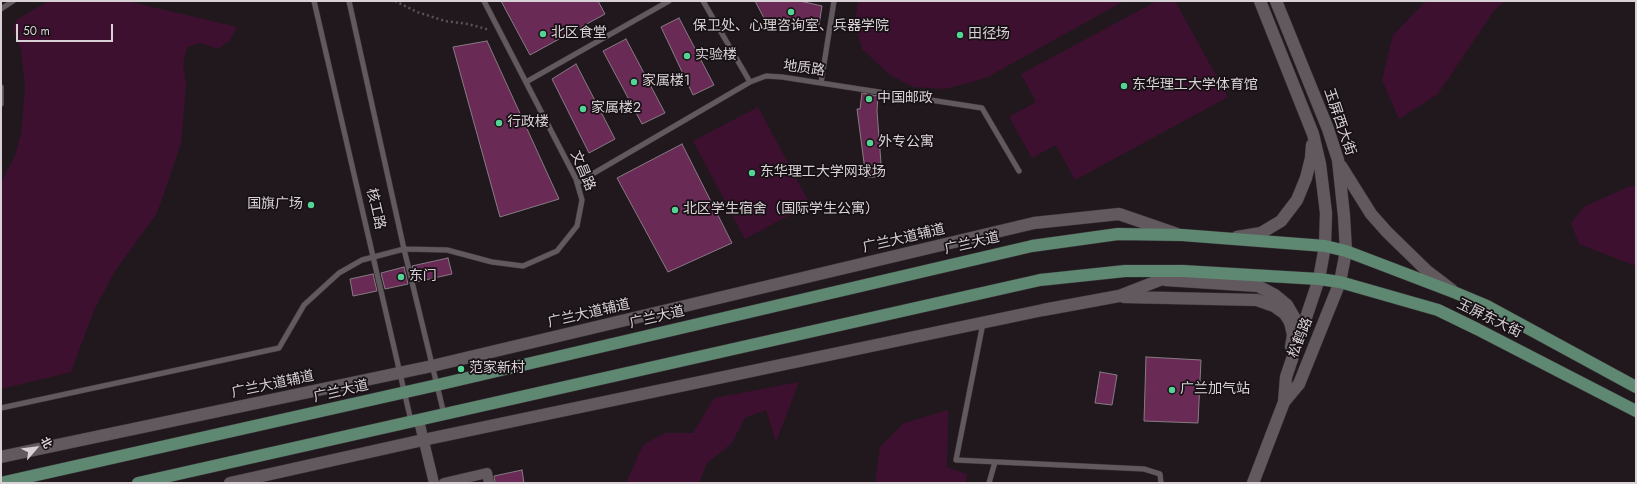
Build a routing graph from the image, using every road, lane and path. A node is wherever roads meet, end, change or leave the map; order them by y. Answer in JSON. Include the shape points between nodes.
{"nodes":[{"id":1,"x":13,"y":1,"type":"edge"},
{"id":2,"x":314,"y":1,"type":"edge"},
{"id":3,"x":349,"y":1,"type":"edge"},
{"id":4,"x":396,"y":1,"type":"edge"},
{"id":5,"x":484,"y":1,"type":"edge"},
{"id":6,"x":669,"y":1,"type":"edge"},
{"id":7,"x":703,"y":1,"type":"edge"},
{"id":8,"x":834,"y":1,"type":"edge"},
{"id":9,"x":1260,"y":1,"type":"edge"},
{"id":10,"x":1276,"y":1,"type":"edge"},
{"id":11,"x":1,"y":9,"type":"edge"},
{"id":12,"x":500,"y":32,"type":"junction"},
{"id":13,"x":526,"y":82,"type":"junction"},
{"id":14,"x":750,"y":82,"type":"junction"},
{"id":15,"x":821,"y":83,"type":"junction"},
{"id":16,"x":1,"y":87,"type":"edge"},
{"id":17,"x":1,"y":104,"type":"edge"},
{"id":18,"x":1313,"y":134,"type":"junction"},
{"id":19,"x":1338,"y":160,"type":"junction"},
{"id":20,"x":1019,"y":171,"type":"dead end"},
{"id":21,"x":577,"y":183,"type":"junction"},
{"id":22,"x":1182,"y":235,"type":"junction"},
{"id":23,"x":1228,"y":239,"type":"junction"},
{"id":24,"x":1325,"y":246,"type":"junction"},
{"id":25,"x":404,"y":249,"type":"junction"},
{"id":26,"x":1346,"y":252,"type":"junction"},
{"id":27,"x":373,"y":257,"type":"junction"},
{"id":28,"x":1183,"y":271,"type":"junction"},
{"id":29,"x":1319,"y":279,"type":"junction"},
{"id":30,"x":1162,"y":280,"type":"junction"},
{"id":31,"x":1340,"y":282,"type":"junction"},
{"id":32,"x":1456,"y":293,"type":"junction"},
{"id":33,"x":1119,"y":296,"type":"junction"},
{"id":34,"x":983,"y":322,"type":"junction"},
{"id":35,"x":1293,"y":335,"type":"junction"},
{"id":36,"x":432,"y":366,"type":"junction"},
{"id":37,"x":400,"y":373,"type":"junction"},
{"id":38,"x":1286,"y":377,"type":"junction"},
{"id":39,"x":437,"y":385,"type":"junction"},
{"id":40,"x":1636,"y":387,"type":"edge"},
{"id":41,"x":405,"y":392,"type":"junction"},
{"id":42,"x":1284,"y":402,"type":"junction"},
{"id":43,"x":1,"y":408,"type":"edge"},
{"id":44,"x":1636,"y":411,"type":"edge"},
{"id":45,"x":445,"y":415,"type":"junction"},
{"id":46,"x":415,"y":421,"type":"junction"},
{"id":47,"x":423,"y":440,"type":"junction"},
{"id":48,"x":1,"y":457,"type":"edge"},
{"id":49,"x":995,"y":462,"type":"junction"},
{"id":50,"x":1,"y":483,"type":"edge"},
{"id":51,"x":138,"y":483,"type":"edge"},
{"id":52,"x":230,"y":483,"type":"edge"},
{"id":53,"x":434,"y":483,"type":"edge"},
{"id":54,"x":444,"y":483,"type":"edge"},
{"id":55,"x":489,"y":483,"type":"edge"},
{"id":56,"x":989,"y":483,"type":"edge"},
{"id":57,"x":1161,"y":483,"type":"edge"},
{"id":58,"x":1253,"y":483,"type":"edge"}],
"edges":[{"from":1,"to":11,"type":"lane"},
{"from":2,"to":27,"type":"lane","name":"核工路"},
{"from":3,"to":25,"type":"lane","name":"核工路"},
{"from":4,"to":12,"type":"path","via":[[431,17]]},
{"from":5,"to":12,"type":"lane","name":"文昌路"},
{"from":6,"to":13,"type":"lane"},
{"from":7,"to":14,"type":"lane"},
{"from":8,"to":15,"type":"lane"},
{"from":9,"to":18,"type":"main road","name":"玉屏西大街"},
{"from":10,"to":19,"type":"main road","name":"玉屏西大街"},
{"from":12,"to":13,"type":"lane","name":"文昌路"},
{"from":13,"to":21,"type":"lane","name":"文昌路"},
{"from":14,"to":15,"type":"lane","name":"地质路","via":[[766,76]]},
{"from":14,"to":21,"type":"lane","name":"地质路"},
{"from":15,"to":20,"type":"lane","name":"地质路","via":[[982,108]]},
{"from":16,"to":17,"type":"lane"},
{"from":18,"to":23,"type":"main road","via":[[1306,178],[1297,200],[1281,221],[1261,233]]},
{"from":18,"to":24,"type":"main road","name":"玉屏西大街","via":[[1320,164],[1326,213]]},
{"from":19,"to":26,"type":"main road","name":"玉屏西大街"},
{"from":19,"to":32,"type":"main road","via":[[1364,203],[1387,232],[1427,271]]},
{"from":21,"to":25,"type":"lane","name":"文昌路","via":[[582,200],[577,226],[557,252],[523,266],[492,262],[447,250]]},
{"from":22,"to":23,"type":"main road","name":"广兰大道"},
{"from":22,"to":36,"type":"main road","name":"广兰大道辅道","via":[[1118,214],[1034,223]]},
{"from":22,"to":39,"type":"main road","name":"广兰大道","via":[[1118,234],[1032,246]]},
{"from":23,"to":24,"type":"main road","name":"广兰大道"},
{"from":24,"to":26,"type":"main road","name":"玉屏东大街"},
{"from":24,"to":29,"type":"main road","name":"玉屏西大街"},
{"from":25,"to":27,"type":"lane","name":"文昌路"},
{"from":25,"to":36,"type":"lane","name":"核工路"},
{"from":26,"to":31,"type":"main road","name":"玉屏西大街"},
{"from":26,"to":32,"type":"main road","name":"玉屏东大街"},
{"from":27,"to":37,"type":"lane","name":"核工路"},
{"from":27,"to":43,"type":"lane","name":"文昌路","via":[[338,273],[304,305],[279,348]]},
{"from":28,"to":29,"type":"main road"},
{"from":28,"to":30,"type":"main road"},
{"from":28,"to":45,"type":"main road","via":[[1126,271],[1040,280]]},
{"from":29,"to":31,"type":"main road","name":"玉屏东大街"},
{"from":29,"to":38,"type":"main road","name":"松鹤路"},
{"from":30,"to":33,"type":"main road"},
{"from":30,"to":35,"type":"main road","via":[[1258,286],[1287,305],[1294,316]]},
{"from":31,"to":42,"type":"main road","name":"松鹤路","via":[[1299,384]]},
{"from":31,"to":44,"type":"main road","name":"玉屏东大街","via":[[1438,310]]},
{"from":32,"to":40,"type":"main road","name":"玉屏东大街","via":[[1487,306]]},
{"from":33,"to":34,"type":"main road"},
{"from":33,"to":35,"type":"main road","via":[[1257,300],[1274,306],[1285,314]]},
{"from":34,"to":47,"type":"main road"},
{"from":34,"to":49,"type":"lane","via":[[956,460]]},
{"from":35,"to":38,"type":"main road"},
{"from":36,"to":37,"type":"main road","name":"广兰大道辅道"},
{"from":36,"to":39,"type":"lane","name":"核工路"},
{"from":37,"to":41,"type":"lane","name":"核工路"},
{"from":37,"to":48,"type":"main road","name":"广兰大道辅道"},
{"from":38,"to":42,"type":"main road","name":"松鹤路"},
{"from":39,"to":41,"type":"main road","name":"广兰大道"},
{"from":39,"to":45,"type":"lane","name":"核工路"},
{"from":41,"to":46,"type":"lane","name":"核工路"},
{"from":41,"to":50,"type":"main road","name":"广兰大道"},
{"from":42,"to":58,"type":"main road","name":"松鹤路"},
{"from":45,"to":46,"type":"main road"},
{"from":46,"to":47,"type":"street"},
{"from":46,"to":51,"type":"main road"},
{"from":47,"to":52,"type":"main road"},
{"from":47,"to":53,"type":"street"},
{"from":49,"to":56,"type":"lane"},
{"from":49,"to":57,"type":"lane","via":[[1144,469],[1160,474]]},
{"from":54,"to":55,"type":"street","via":[[487,474]]}]}
